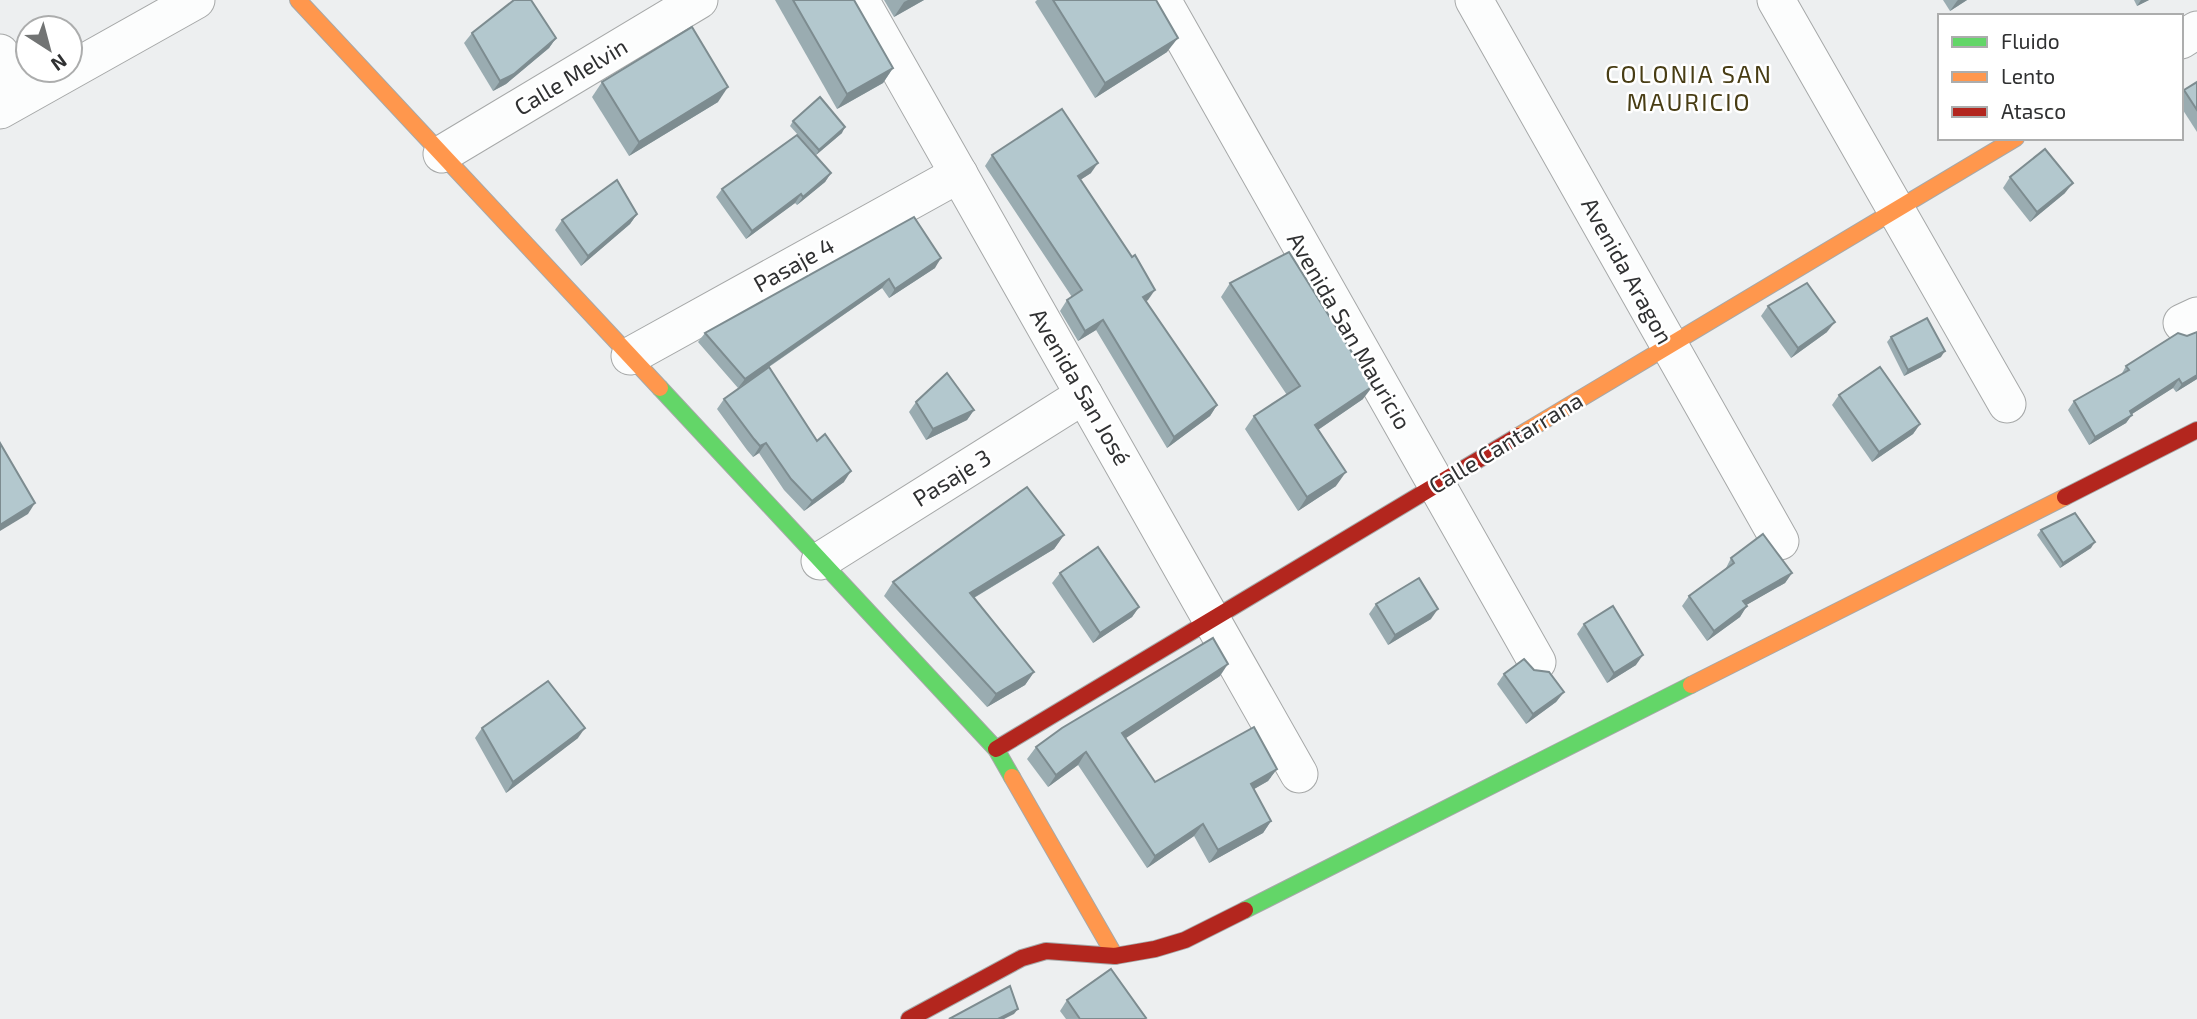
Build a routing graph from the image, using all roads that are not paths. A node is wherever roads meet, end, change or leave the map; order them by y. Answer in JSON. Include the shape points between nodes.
{"nodes":[{"id":1,"x":195,"y":0,"type":"edge"},
{"id":2,"x":298,"y":0,"type":"edge"},
{"id":3,"x":699,"y":0,"type":"edge"},
{"id":4,"x":860,"y":0,"type":"edge"},
{"id":5,"x":1161,"y":0,"type":"edge"},
{"id":6,"x":1474,"y":0,"type":"edge"},
{"id":7,"x":1776,"y":0,"type":"edge"},
{"id":8,"x":0,"y":53,"type":"edge"},
{"id":9,"x":11,"y":104,"type":"edge"},
{"id":10,"x":2013,"y":140,"type":"edge"},
{"id":11,"x":442,"y":154,"type":"junction"},
{"id":12,"x":959,"y":174,"type":"junction"},
{"id":13,"x":1896,"y":210,"type":"junction"},
{"id":14,"x":1670,"y":346,"type":"junction"},
{"id":15,"x":630,"y":356,"type":"junction"},
{"id":16,"x":1084,"y":395,"type":"junction"},
{"id":17,"x":2007,"y":404,"type":"dead end"},
{"id":18,"x":2197,"y":430,"type":"edge"},
{"id":19,"x":1436,"y":485,"type":"junction"},
{"id":20,"x":1780,"y":541,"type":"dead end"},
{"id":21,"x":820,"y":561,"type":"junction"},
{"id":22,"x":1212,"y":620,"type":"junction"},
{"id":23,"x":1537,"y":662,"type":"dead end"},
{"id":24,"x":996,"y":749,"type":"junction"},
{"id":25,"x":1299,"y":774,"type":"dead end"},
{"id":26,"x":1115,"y":956,"type":"junction"},
{"id":27,"x":909,"y":1019,"type":"edge"}],
"edges":[{"from":1,"to":9,"type":"street"},
{"from":2,"to":11,"type":"street"},
{"from":3,"to":11,"type":"street","name":"Calle Melvin"},
{"from":4,"to":12,"type":"street","name":"Avenida San José"},
{"from":5,"to":19,"type":"street","name":"Avenida San Mauricio"},
{"from":6,"to":14,"type":"street","name":"Avenida Aragon"},
{"from":7,"to":13,"type":"street"},
{"from":8,"to":9,"type":"street"},
{"from":10,"to":13,"type":"street","name":"Calle Cantarrana"},
{"from":11,"to":15,"type":"street"},
{"from":12,"to":15,"type":"street","name":"Pasaje 4"},
{"from":12,"to":16,"type":"street","name":"Avenida San José"},
{"from":13,"to":14,"type":"street","name":"Calle Cantarrana"},
{"from":13,"to":17,"type":"street"},
{"from":14,"to":19,"type":"street","name":"Calle Cantarrana"},
{"from":14,"to":20,"type":"street","name":"Avenida Aragon"},
{"from":15,"to":21,"type":"street"},
{"from":16,"to":21,"type":"street","name":"Pasaje 3"},
{"from":16,"to":22,"type":"street","name":"Avenida San José"},
{"from":18,"to":26,"type":"street","via":[[1185,940]]},
{"from":19,"to":22,"type":"street","name":"Calle Cantarrana"},
{"from":19,"to":23,"type":"street","name":"Avenida San Mauricio"},
{"from":21,"to":24,"type":"street"},
{"from":22,"to":24,"type":"street","name":"Calle Cantarrana"},
{"from":22,"to":25,"type":"street","name":"Avenida San José"},
{"from":24,"to":26,"type":"street"},
{"from":26,"to":27,"type":"street","via":[[1046,951],[1022,958]]}]}
